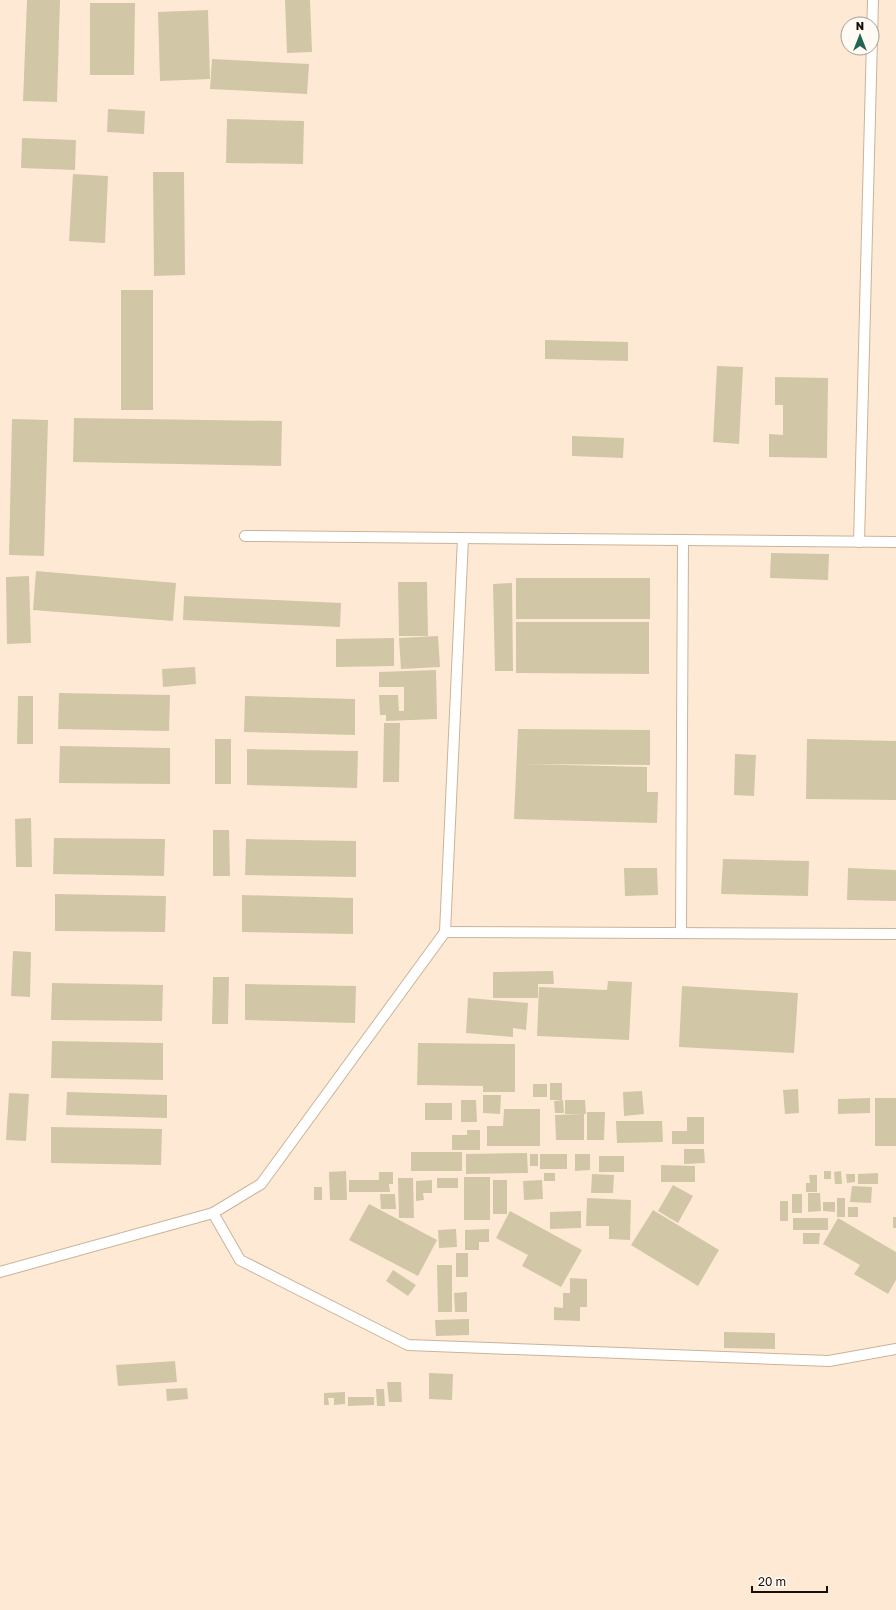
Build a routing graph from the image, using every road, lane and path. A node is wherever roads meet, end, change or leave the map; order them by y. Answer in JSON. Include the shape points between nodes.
{"nodes":[{"id":1,"x":874,"y":0,"type":"edge"},
{"id":2,"x":244,"y":536,"type":"dead end"},
{"id":3,"x":463,"y":538,"type":"junction"},
{"id":4,"x":683,"y":540,"type":"junction"},
{"id":5,"x":859,"y":542,"type":"junction"},
{"id":6,"x":896,"y":542,"type":"edge"},
{"id":7,"x":445,"y":932,"type":"junction"},
{"id":8,"x":681,"y":933,"type":"junction"},
{"id":9,"x":896,"y":934,"type":"edge"},
{"id":10,"x":213,"y":1213,"type":"junction"},
{"id":11,"x":0,"y":1272,"type":"edge"},
{"id":12,"x":896,"y":1349,"type":"edge"}],
"edges":[{"from":1,"to":5,"type":"lane"},
{"from":2,"to":3,"type":"lane"},
{"from":3,"to":4,"type":"lane"},
{"from":3,"to":7,"type":"lane"},
{"from":4,"to":5,"type":"lane"},
{"from":4,"to":8,"type":"lane"},
{"from":5,"to":6,"type":"lane"},
{"from":7,"to":8,"type":"lane"},
{"from":7,"to":10,"type":"lane","via":[[261,1184]]},
{"from":8,"to":9,"type":"lane"},
{"from":10,"to":11,"type":"lane"},
{"from":10,"to":12,"type":"lane","via":[[240,1260],[408,1345],[829,1361]]}]}
